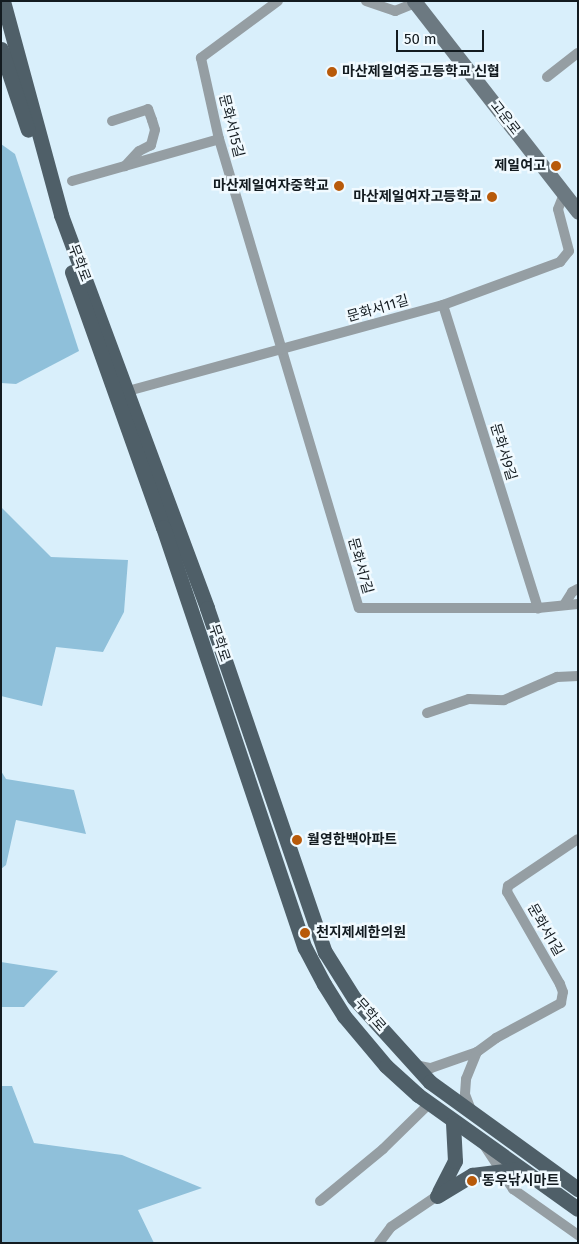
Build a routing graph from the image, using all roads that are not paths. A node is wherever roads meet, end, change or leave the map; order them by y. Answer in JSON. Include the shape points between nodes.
{"nodes":[{"id":1,"x":3,"y":1,"type":"edge"},
{"id":2,"x":278,"y":1,"type":"edge"},
{"id":3,"x":366,"y":1,"type":"edge"},
{"id":4,"x":414,"y":2,"type":"edge"},
{"id":5,"x":1,"y":49,"type":"edge"},
{"id":6,"x":578,"y":53,"type":"edge"},
{"id":7,"x":547,"y":77,"type":"dead end"},
{"id":8,"x":112,"y":121,"type":"dead end"},
{"id":9,"x":219,"y":139,"type":"junction"},
{"id":10,"x":125,"y":166,"type":"junction"},
{"id":11,"x":72,"y":182,"type":"dead end"},
{"id":12,"x":564,"y":194,"type":"junction"},
{"id":13,"x":578,"y":212,"type":"edge"},
{"id":14,"x":443,"y":305,"type":"junction"},
{"id":15,"x":282,"y":350,"type":"junction"},
{"id":16,"x":128,"y":391,"type":"junction"},
{"id":17,"x":578,"y":589,"type":"edge"},
{"id":18,"x":578,"y":604,"type":"edge"},
{"id":19,"x":564,"y":605,"type":"junction"},
{"id":20,"x":538,"y":608,"type":"junction"},
{"id":21,"x":578,"y":676,"type":"edge"},
{"id":22,"x":427,"y":713,"type":"dead end"},
{"id":23,"x":578,"y":839,"type":"edge"},
{"id":24,"x":477,"y":1052,"type":"junction"},
{"id":25,"x":415,"y":1064,"type":"junction"},
{"id":26,"x":429,"y":1104,"type":"junction"},
{"id":27,"x":473,"y":1115,"type":"junction"},
{"id":28,"x":454,"y":1123,"type":"junction"},
{"id":29,"x":484,"y":1145,"type":"junction"},
{"id":30,"x":519,"y":1169,"type":"junction"},
{"id":31,"x":501,"y":1171,"type":"junction"},
{"id":32,"x":578,"y":1189,"type":"edge"},
{"id":33,"x":437,"y":1196,"type":"junction"},
{"id":34,"x":320,"y":1200,"type":"dead end"},
{"id":35,"x":578,"y":1209,"type":"edge"},
{"id":36,"x":578,"y":1235,"type":"edge"},
{"id":37,"x":380,"y":1243,"type":"edge"}],
"edges":[{"from":1,"to":16,"type":"main road","name":"무학로","via":[[60,216]]},
{"from":2,"to":9,"type":"street","name":"문화서15길","via":[[200,58]]},
{"from":3,"to":4,"type":"street","via":[[395,11]]},
{"from":4,"to":12,"type":"main road","name":"고운로"},
{"from":5,"to":26,"type":"main road","name":"무학로","via":[[52,212],[163,527],[305,948],[344,1016],[386,1066]]},
{"from":6,"to":7,"type":"street"},
{"from":8,"to":10,"type":"street","via":[[148,109],[155,130],[151,145],[139,151]]},
{"from":9,"to":10,"type":"street"},
{"from":9,"to":15,"type":"street","name":"문화서15길"},
{"from":10,"to":11,"type":"street"},
{"from":12,"to":13,"type":"main road","name":"고운로"},
{"from":12,"to":14,"type":"street","name":"문화서11길","via":[[558,209],[569,251],[560,262]]},
{"from":14,"to":15,"type":"street","name":"문화서11길"},
{"from":14,"to":20,"type":"street","name":"문화서9길"},
{"from":15,"to":16,"type":"street","name":"문화서11길"},
{"from":15,"to":20,"type":"street","name":"문화서7길","via":[[358,608]]},
{"from":16,"to":25,"type":"main road","name":"무학로","via":[[324,952],[354,998]]},
{"from":17,"to":19,"type":"street","via":[[572,592]]},
{"from":18,"to":19,"type":"street","name":"문화서7길"},
{"from":19,"to":20,"type":"street","name":"문화서7길"},
{"from":21,"to":22,"type":"street","via":[[557,677],[504,700],[469,699]]},
{"from":23,"to":24,"type":"street","name":"문화서1길","via":[[508,886],[507,892],[560,984],[562,1000],[550,1012],[502,1035]]},
{"from":24,"to":25,"type":"street","name":"문화서1길","via":[[431,1068]]},
{"from":24,"to":27,"type":"street","via":[[469,1068],[465,1089]]},
{"from":25,"to":27,"type":"main road","name":"무학로","via":[[430,1082]]},
{"from":26,"to":28,"type":"main road","name":"무학로"},
{"from":26,"to":34,"type":"street","via":[[383,1149]]},
{"from":27,"to":32,"type":"main road","name":"무학로"},
{"from":28,"to":29,"type":"main road","name":"무학로"},
{"from":28,"to":33,"type":"main road","via":[[455,1161]]},
{"from":29,"to":30,"type":"main road","name":"무학로"},
{"from":29,"to":31,"type":"street"},
{"from":30,"to":31,"type":"main road"},
{"from":30,"to":35,"type":"main road","name":"무학로"},
{"from":31,"to":33,"type":"main road","via":[[463,1178]]},
{"from":31,"to":36,"type":"street","via":[[513,1189]]},
{"from":33,"to":37,"type":"street","via":[[391,1227]]}]}
